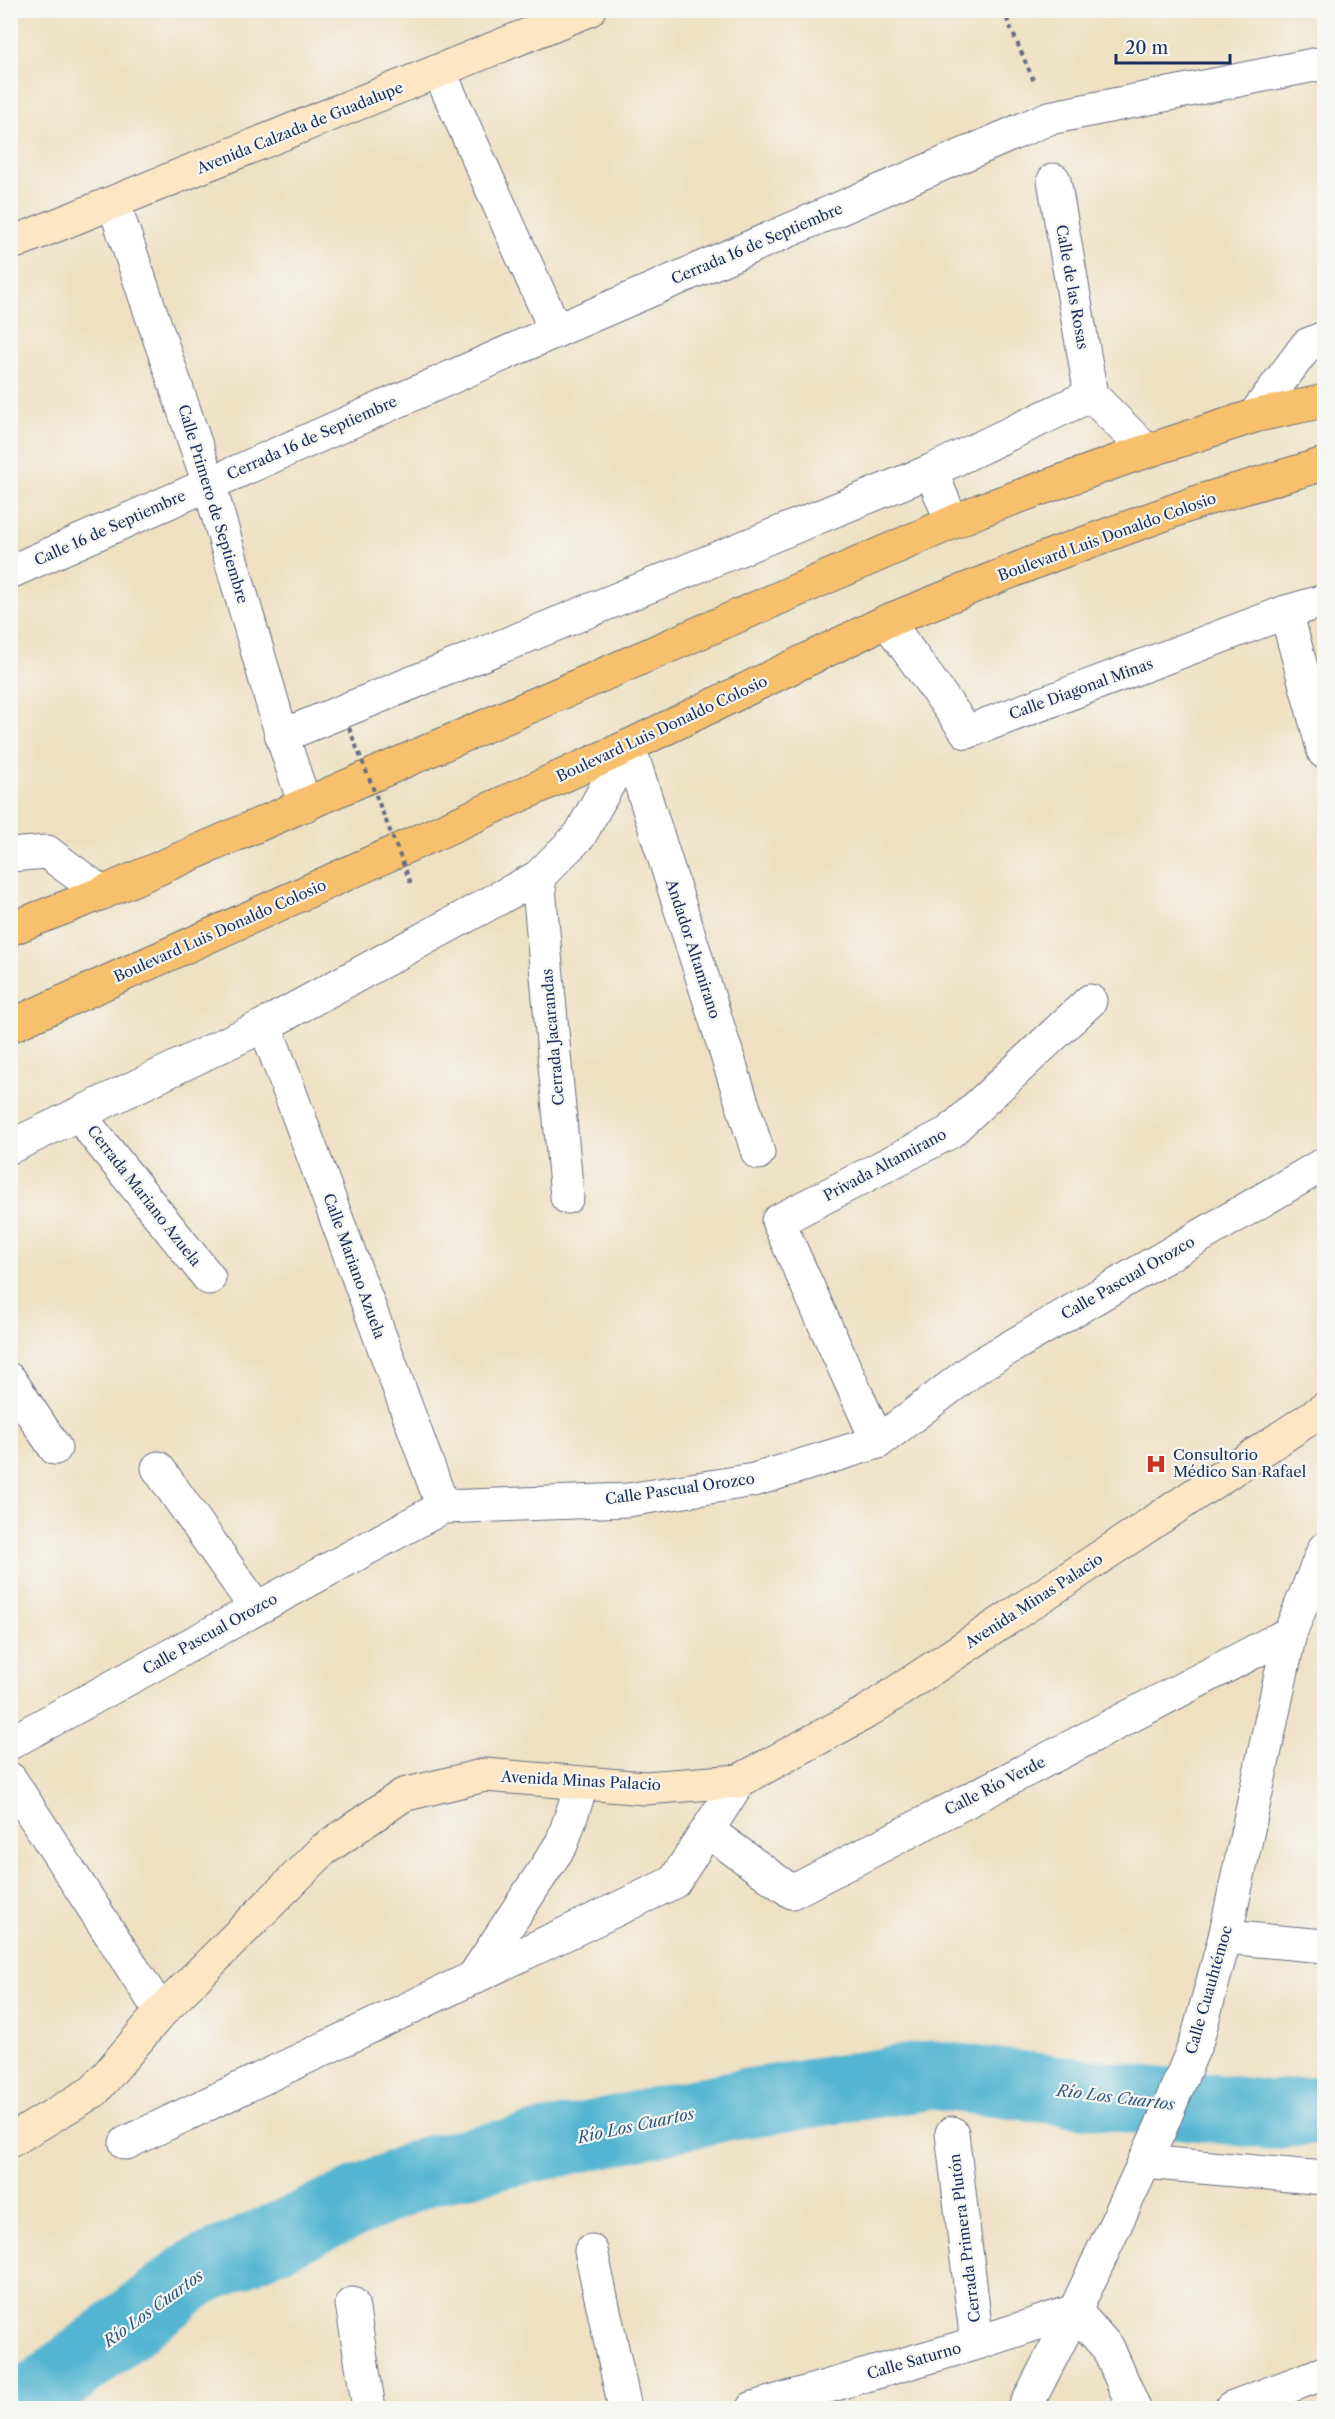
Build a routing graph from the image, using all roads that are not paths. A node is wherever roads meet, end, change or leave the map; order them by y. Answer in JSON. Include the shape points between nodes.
{"nodes":[{"id":1,"x":589,"y":10,"type":"edge"},
{"id":2,"x":1324,"y":63,"type":"edge"},
{"id":3,"x":439,"y":71,"type":"junction"},
{"id":4,"x":1054,"y":180,"type":"dead end"},
{"id":5,"x":114,"y":204,"type":"junction"},
{"id":6,"x":10,"y":244,"type":"edge"},
{"id":7,"x":556,"y":331,"type":"junction"},
{"id":8,"x":1324,"y":338,"type":"edge"},
{"id":9,"x":1091,"y":395,"type":"junction"},
{"id":10,"x":1324,"y":401,"type":"edge"},
{"id":11,"x":1254,"y":416,"type":"junction"},
{"id":12,"x":1147,"y":451,"type":"junction"},
{"id":13,"x":1324,"y":464,"type":"edge"},
{"id":14,"x":931,"y":471,"type":"junction"},
{"id":15,"x":209,"y":484,"type":"junction"},
{"id":16,"x":952,"y":522,"type":"junction"},
{"id":17,"x":10,"y":572,"type":"edge"},
{"id":18,"x":1324,"y":601,"type":"edge"},
{"id":19,"x":1286,"y":612,"type":"junction"},
{"id":20,"x":887,"y":621,"type":"junction"},
{"id":21,"x":282,"y":736,"type":"junction"},
{"id":22,"x":629,"y":746,"type":"junction"},
{"id":23,"x":1324,"y":752,"type":"edge"},
{"id":24,"x":305,"y":806,"type":"junction"},
{"id":25,"x":10,"y":855,"type":"edge"},
{"id":26,"x":538,"y":877,"type":"junction"},
{"id":27,"x":102,"y":894,"type":"junction"},
{"id":28,"x":10,"y":929,"type":"edge"},
{"id":29,"x":1090,"y":1001,"type":"dead end"},
{"id":30,"x":265,"y":1025,"type":"junction"},
{"id":31,"x":10,"y":1026,"type":"edge"},
{"id":32,"x":78,"y":1113,"type":"junction"},
{"id":33,"x":10,"y":1147,"type":"edge"},
{"id":34,"x":758,"y":1153,"type":"dead end"},
{"id":35,"x":1324,"y":1164,"type":"edge"},
{"id":36,"x":567,"y":1197,"type":"dead end"},
{"id":37,"x":209,"y":1278,"type":"dead end"},
{"id":38,"x":10,"y":1380,"type":"edge"},
{"id":39,"x":1324,"y":1409,"type":"edge"},
{"id":40,"x":878,"y":1442,"type":"junction"},
{"id":41,"x":55,"y":1449,"type":"dead end"},
{"id":42,"x":158,"y":1468,"type":"dead end"},
{"id":43,"x":442,"y":1507,"type":"junction"},
{"id":44,"x":1324,"y":1549,"type":"edge"},
{"id":45,"x":256,"y":1608,"type":"junction"},
{"id":46,"x":1290,"y":1633,"type":"junction"},
{"id":47,"x":10,"y":1743,"type":"edge"},
{"id":48,"x":10,"y":1779,"type":"edge"},
{"id":49,"x":739,"y":1781,"type":"junction"},
{"id":50,"x":582,"y":1784,"type":"junction"},
{"id":51,"x":708,"y":1831,"type":"junction"},
{"id":52,"x":1225,"y":1937,"type":"junction"},
{"id":53,"x":1324,"y":1946,"type":"edge"},
{"id":54,"x":472,"y":1978,"type":"junction"},
{"id":55,"x":161,"y":2012,"type":"junction"},
{"id":56,"x":952,"y":2133,"type":"dead end"},
{"id":57,"x":10,"y":2141,"type":"edge"},
{"id":58,"x":126,"y":2143,"type":"dead end"},
{"id":59,"x":1144,"y":2162,"type":"junction"},
{"id":60,"x":1324,"y":2178,"type":"edge"},
{"id":61,"x":591,"y":2251,"type":"dead end"},
{"id":62,"x":352,"y":2304,"type":"dead end"},
{"id":63,"x":1075,"y":2311,"type":"junction"},
{"id":64,"x":977,"y":2343,"type":"junction"},
{"id":65,"x":1324,"y":2373,"type":"edge"},
{"id":66,"x":369,"y":2409,"type":"edge"},
{"id":67,"x":625,"y":2409,"type":"edge"},
{"id":68,"x":753,"y":2409,"type":"edge"},
{"id":69,"x":1025,"y":2409,"type":"edge"},
{"id":70,"x":1134,"y":2409,"type":"edge"},
{"id":71,"x":1231,"y":2409,"type":"edge"}],
"edges":[{"from":1,"to":3,"type":"main road","name":"Avenida Calzada de Guadalupe"},
{"from":2,"to":7,"type":"street","name":"Cerrada 16 de Septiembre","via":[[1049,118]]},
{"from":3,"to":5,"type":"main road","name":"Avenida Calzada de Guadalupe"},
{"from":3,"to":7,"type":"street"},
{"from":4,"to":9,"type":"street","name":"Calle de las Rosas"},
{"from":5,"to":6,"type":"main road","name":"Avenida Calzada de Guadalupe"},
{"from":5,"to":15,"type":"street","name":"Calle Primero de Septiembre"},
{"from":7,"to":15,"type":"street","name":"Cerrada 16 de Septiembre"},
{"from":8,"to":11,"type":"street","via":[[1307,345]]},
{"from":9,"to":12,"type":"street"},
{"from":9,"to":14,"type":"street"},
{"from":10,"to":11,"type":"highway"},
{"from":11,"to":12,"type":"highway"},
{"from":12,"to":16,"type":"highway"},
{"from":13,"to":20,"type":"highway","name":"Boulevard Luis Donaldo Colosio","via":[[1172,511]]},
{"from":14,"to":16,"type":"street"},
{"from":14,"to":21,"type":"street"},
{"from":15,"to":17,"type":"street","name":"Calle 16 de Septiembre"},
{"from":15,"to":21,"type":"street","name":"Calle Primero de Septiembre"},
{"from":16,"to":24,"type":"highway"},
{"from":18,"to":19,"type":"street","name":"Calle Diagonal Minas"},
{"from":19,"to":20,"type":"street","name":"Calle Diagonal Minas","via":[[967,732]]},
{"from":19,"to":23,"type":"street"},
{"from":20,"to":22,"type":"highway","name":"Boulevard Luis Donaldo Colosio"},
{"from":21,"to":24,"type":"street","name":"Calle Primero de Septiembre"},
{"from":22,"to":26,"type":"street","via":[[580,836]]},
{"from":22,"to":31,"type":"highway","name":"Boulevard Luis Donaldo Colosio"},
{"from":22,"to":34,"type":"street","name":"Andador Altamirano"},
{"from":24,"to":27,"type":"highway"},
{"from":25,"to":27,"type":"street","via":[[47,852]]},
{"from":26,"to":30,"type":"street"},
{"from":26,"to":36,"type":"street","name":"Cerrada Jacarandas"},
{"from":27,"to":28,"type":"highway"},
{"from":29,"to":40,"type":"street","name":"Privada Altamirano","via":[[950,1132],[778,1221]]},
{"from":30,"to":32,"type":"street"},
{"from":30,"to":43,"type":"street","name":"Calle Mariano Azuela"},
{"from":32,"to":33,"type":"street"},
{"from":32,"to":37,"type":"street","name":"Cerrada Mariano Azuela"},
{"from":35,"to":40,"type":"street","name":"Calle Pascual Orozco","via":[[978,1366]]},
{"from":38,"to":41,"type":"street"},
{"from":39,"to":49,"type":"main road","name":"Avenida Minas Palacio","via":[[866,1713]]},
{"from":40,"to":43,"type":"street","name":"Calle Pascual Orozco","via":[[754,1480],[628,1500]]},
{"from":42,"to":45,"type":"street"},
{"from":43,"to":45,"type":"street","name":"Calle Pascual Orozco"},
{"from":44,"to":46,"type":"street","name":"Calle Cuauhtémoc"},
{"from":45,"to":47,"type":"street","name":"Calle Pascual Orozco"},
{"from":46,"to":51,"type":"street","name":"Calle Río Verde","via":[[792,1892]]},
{"from":46,"to":52,"type":"street","name":"Calle Cuauhtémoc"},
{"from":48,"to":55,"type":"street"},
{"from":49,"to":50,"type":"main road","name":"Avenida Minas Palacio","via":[[645,1788]]},
{"from":49,"to":51,"type":"street"},
{"from":50,"to":54,"type":"street","via":[[562,1843]]},
{"from":50,"to":55,"type":"main road","name":"Avenida Minas Palacio","via":[[485,1775],[403,1795],[323,1850]]},
{"from":51,"to":54,"type":"street","via":[[674,1882]]},
{"from":52,"to":53,"type":"street"},
{"from":52,"to":59,"type":"street","name":"Calle Cuauhtémoc","via":[[1197,2040]]},
{"from":54,"to":58,"type":"street"},
{"from":55,"to":57,"type":"main road","name":"Avenida Minas Palacio","via":[[94,2091]]},
{"from":56,"to":64,"type":"street","name":"Cerrada Primera Plutón"},
{"from":59,"to":60,"type":"street"},
{"from":59,"to":63,"type":"street","name":"Calle Cuauhtémoc"},
{"from":61,"to":67,"type":"street"},
{"from":62,"to":66,"type":"street"},
{"from":63,"to":64,"type":"street","name":"Calle Saturno"},
{"from":63,"to":69,"type":"street","name":"Calle Cuauhtémoc"},
{"from":63,"to":70,"type":"street","via":[[1108,2348]]},
{"from":64,"to":68,"type":"street","name":"Calle Saturno"},
{"from":65,"to":71,"type":"street"}]}
